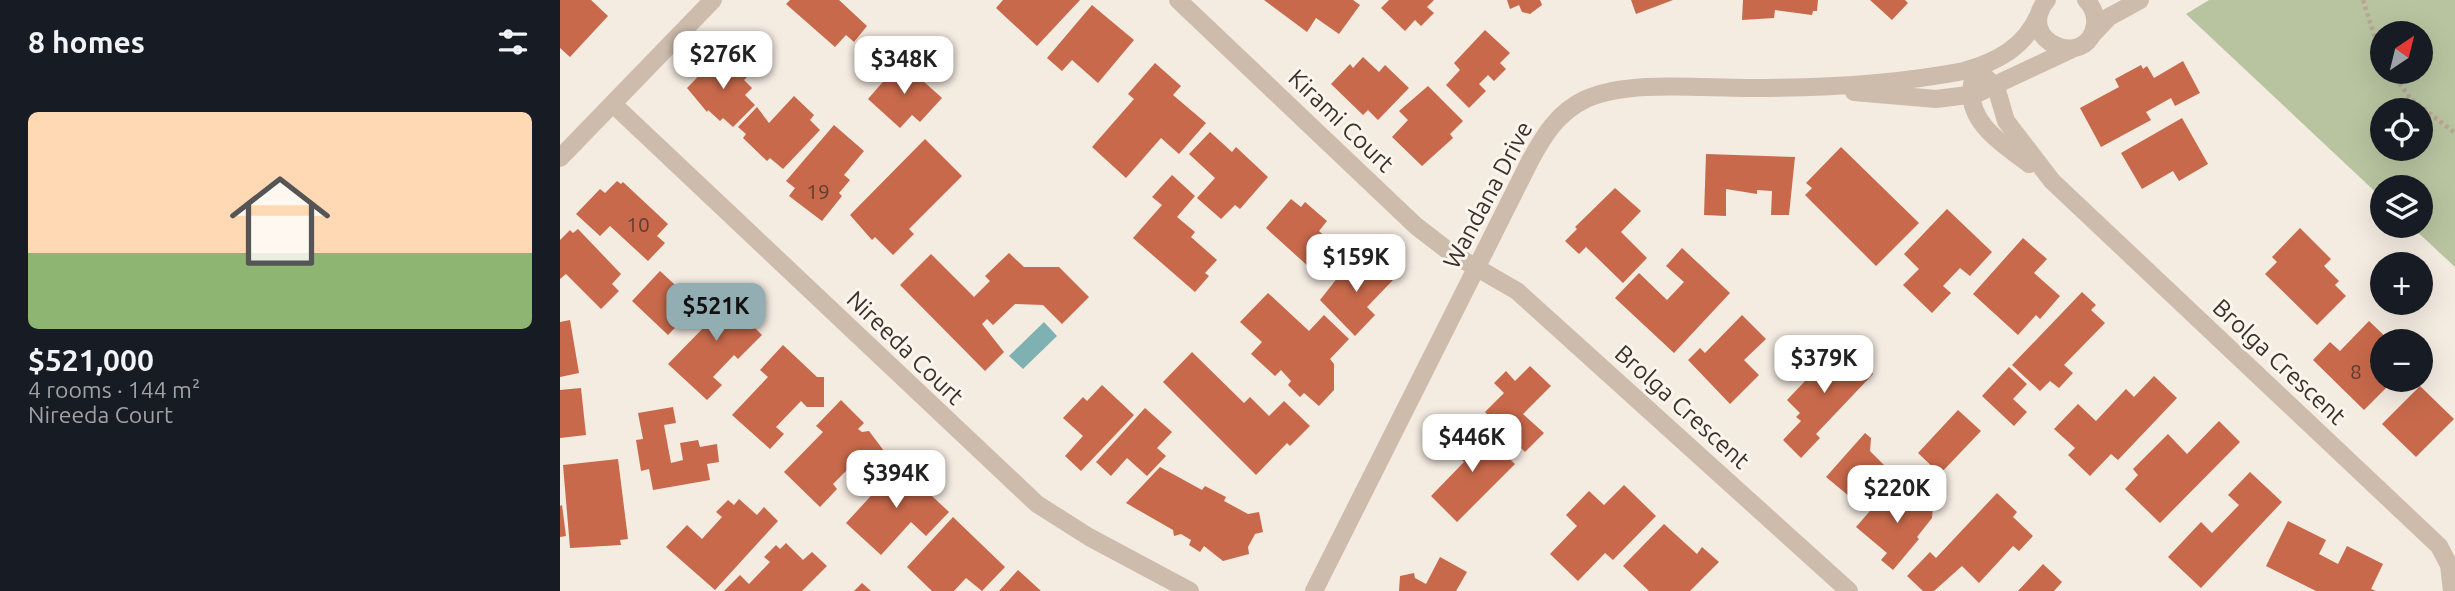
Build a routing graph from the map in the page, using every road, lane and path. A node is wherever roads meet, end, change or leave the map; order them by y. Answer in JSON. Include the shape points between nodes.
{"nodes":[{"id":1,"x":713,"y":0,"type":"edge"},
{"id":2,"x":1178,"y":0,"type":"edge"},
{"id":3,"x":2086,"y":0,"type":"edge"},
{"id":4,"x":2140,"y":0,"type":"edge"},
{"id":5,"x":2363,"y":0,"type":"edge"},
{"id":6,"x":2042,"y":6,"type":"edge"},
{"id":7,"x":2370,"y":22,"type":"edge"},
{"id":8,"x":2081,"y":44,"type":"junction"},
{"id":9,"x":1975,"y":68,"type":"junction"},
{"id":10,"x":2400,"y":84,"type":"edge"},
{"id":11,"x":1996,"y":87,"type":"junction"},
{"id":12,"x":1798,"y":88,"type":"junction"},
{"id":13,"x":1970,"y":96,"type":"junction"},
{"id":14,"x":613,"y":104,"type":"junction"},
{"id":15,"x":2455,"y":133,"type":"edge"},
{"id":16,"x":560,"y":158,"type":"edge"},
{"id":17,"x":2052,"y":181,"type":"junction"},
{"id":18,"x":1477,"y":268,"type":"junction"},
{"id":19,"x":1190,"y":591,"type":"edge"},
{"id":20,"x":1314,"y":591,"type":"edge"},
{"id":21,"x":1849,"y":591,"type":"edge"},
{"id":22,"x":2452,"y":591,"type":"edge"}],
"edges":[{"from":1,"to":14,"type":"street"},
{"from":2,"to":18,"type":"street","name":"Kirami Court","via":[[1416,226]]},
{"from":3,"to":8,"type":"street","via":[[2095,19]]},
{"from":4,"to":8,"type":"street","name":"Wandana Drive","via":[[2109,18]]},
{"from":5,"to":7,"type":"path"},
{"from":6,"to":8,"type":"street","name":"Wandana Drive","via":[[2041,31],[2047,41],[2059,48]]},
{"from":6,"to":9,"type":"street","name":"Wandana Drive","via":[[2030,32],[2014,48]]},
{"from":8,"to":11,"type":"street","name":"Wandana Drive"},
{"from":9,"to":11,"type":"street"},
{"from":9,"to":12,"type":"street","name":"Wandana Drive"},
{"from":9,"to":13,"type":"street"},
{"from":10,"to":15,"type":"path","via":[[2411,99]]},
{"from":11,"to":13,"type":"street","name":"Wandana Drive"},
{"from":11,"to":17,"type":"street","name":"Brolga Crescent","via":[[2006,121]]},
{"from":12,"to":13,"type":"street","name":"Wandana Drive","via":[[1926,99]]},
{"from":12,"to":18,"type":"street","name":"Wandana Drive","via":[[1634,89],[1578,103],[1542,140]]},
{"from":13,"to":17,"type":"street","name":"Brolga Crescent","via":[[1989,133]]},
{"from":14,"to":16,"type":"street"},
{"from":14,"to":19,"type":"street","name":"Nireeda Court","via":[[1037,504]]},
{"from":17,"to":22,"type":"street","name":"Brolga Crescent","via":[[2438,546],[2449,565]]},
{"from":18,"to":20,"type":"street","name":"Wandana Drive"},
{"from":18,"to":21,"type":"street","name":"Brolga Crescent","via":[[1517,291]]}]}
